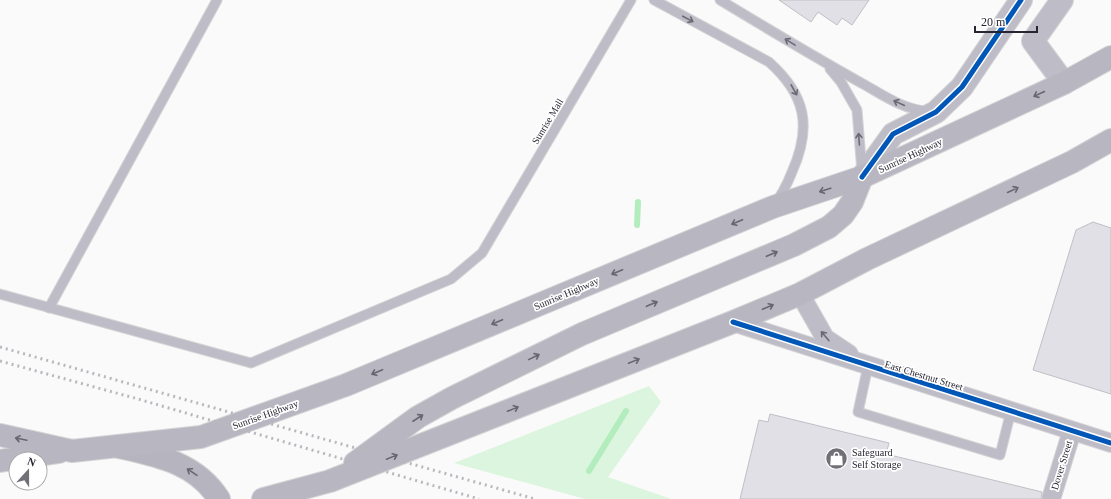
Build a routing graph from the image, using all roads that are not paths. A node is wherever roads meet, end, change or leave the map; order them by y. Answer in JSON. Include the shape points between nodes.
{"nodes":[{"id":1,"x":217,"y":0,"type":"edge"},
{"id":2,"x":631,"y":0,"type":"edge"},
{"id":3,"x":654,"y":0,"type":"edge"},
{"id":4,"x":720,"y":0,"type":"edge"},
{"id":5,"x":1021,"y":0,"type":"edge"},
{"id":6,"x":1062,"y":0,"type":"edge"},
{"id":7,"x":1111,"y":57,"type":"edge"},
{"id":8,"x":823,"y":62,"type":"junction"},
{"id":9,"x":1064,"y":83,"type":"junction"},
{"id":10,"x":936,"y":112,"type":"junction"},
{"id":11,"x":1111,"y":140,"type":"edge"},
{"id":12,"x":862,"y":177,"type":"junction"},
{"id":13,"x":773,"y":207,"type":"junction"},
{"id":14,"x":0,"y":294,"type":"edge"},
{"id":15,"x":800,"y":294,"type":"junction"},
{"id":16,"x":49,"y":308,"type":"junction"},
{"id":17,"x":733,"y":322,"type":"junction"},
{"id":18,"x":868,"y":366,"type":"junction"},
{"id":19,"x":1011,"y":411,"type":"junction"},
{"id":20,"x":1072,"y":431,"type":"junction"},
{"id":21,"x":0,"y":435,"type":"edge"},
{"id":22,"x":1111,"y":443,"type":"edge"},
{"id":23,"x":115,"y":446,"type":"junction"},
{"id":24,"x":72,"y":450,"type":"junction"},
{"id":25,"x":0,"y":461,"type":"edge"},
{"id":26,"x":330,"y":481,"type":"junction"},
{"id":27,"x":293,"y":495,"type":"edge"},
{"id":28,"x":220,"y":499,"type":"edge"},
{"id":29,"x":263,"y":499,"type":"edge"},
{"id":30,"x":1051,"y":499,"type":"edge"}],
"edges":[{"from":1,"to":16,"type":"lane"},
{"from":2,"to":16,"type":"lane","name":"Sunrise Mall","via":[[482,253],[451,279],[251,363]]},
{"from":3,"to":13,"type":"lane","one_way":true,"via":[[768,62],[793,88],[804,119],[803,141],[786,187]]},
{"from":8,"to":4,"type":"lane","one_way":true},
{"from":5,"to":10,"type":"street","via":[[962,88]]},
{"from":6,"to":9,"type":"street","via":[[1033,41]]},
{"from":7,"to":9,"type":"highway","name":"Sunrise Highway"},
{"from":10,"to":8,"type":"lane","one_way":true,"via":[[916,111]]},
{"from":12,"to":8,"type":"lane","one_way":true,"via":[[857,110],[841,82]]},
{"from":9,"to":12,"type":"highway","name":"Sunrise Highway","one_way":true},
{"from":10,"to":12,"type":"street","via":[[893,134]]},
{"from":15,"to":11,"type":"highway","one_way":true,"via":[[867,259],[1072,162]]},
{"from":12,"to":13,"type":"highway","name":"Sunrise Highway","one_way":true},
{"from":26,"to":12,"type":"highway","one_way":true,"via":[[418,417],[452,398],[582,334],[794,245],[829,227],[843,215],[852,202]]},
{"from":13,"to":23,"type":"highway","name":"Sunrise Highway","one_way":true,"via":[[346,385],[201,437]]},
{"from":14,"to":16,"type":"lane","name":"Sunrise Mall"},
{"from":17,"to":15,"type":"highway","one_way":true},
{"from":18,"to":15,"type":"street","name":"East Chestnut Street","one_way":true,"via":[[825,338]]},
{"from":17,"to":18,"type":"street","name":"East Chestnut Street"},
{"from":26,"to":17,"type":"highway","one_way":true},
{"from":18,"to":19,"type":"street","name":"East Chestnut Street"},
{"from":18,"to":19,"type":"lane","via":[[858,412],[1000,455]]},
{"from":19,"to":20,"type":"street","name":"East Chestnut Street"},
{"from":20,"to":22,"type":"street","name":"East Chestnut Street"},
{"from":20,"to":30,"type":"street","name":"Dover Street"},
{"from":24,"to":21,"type":"highway","name":"Sunrise Highway","one_way":true},
{"from":23,"to":24,"type":"highway","name":"Sunrise Highway"},
{"from":28,"to":23,"type":"main road","one_way":true,"via":[[211,486],[190,469],[158,456]]},
{"from":24,"to":25,"type":"highway"},
{"from":26,"to":27,"type":"highway"},
{"from":27,"to":29,"type":"highway"}]}
